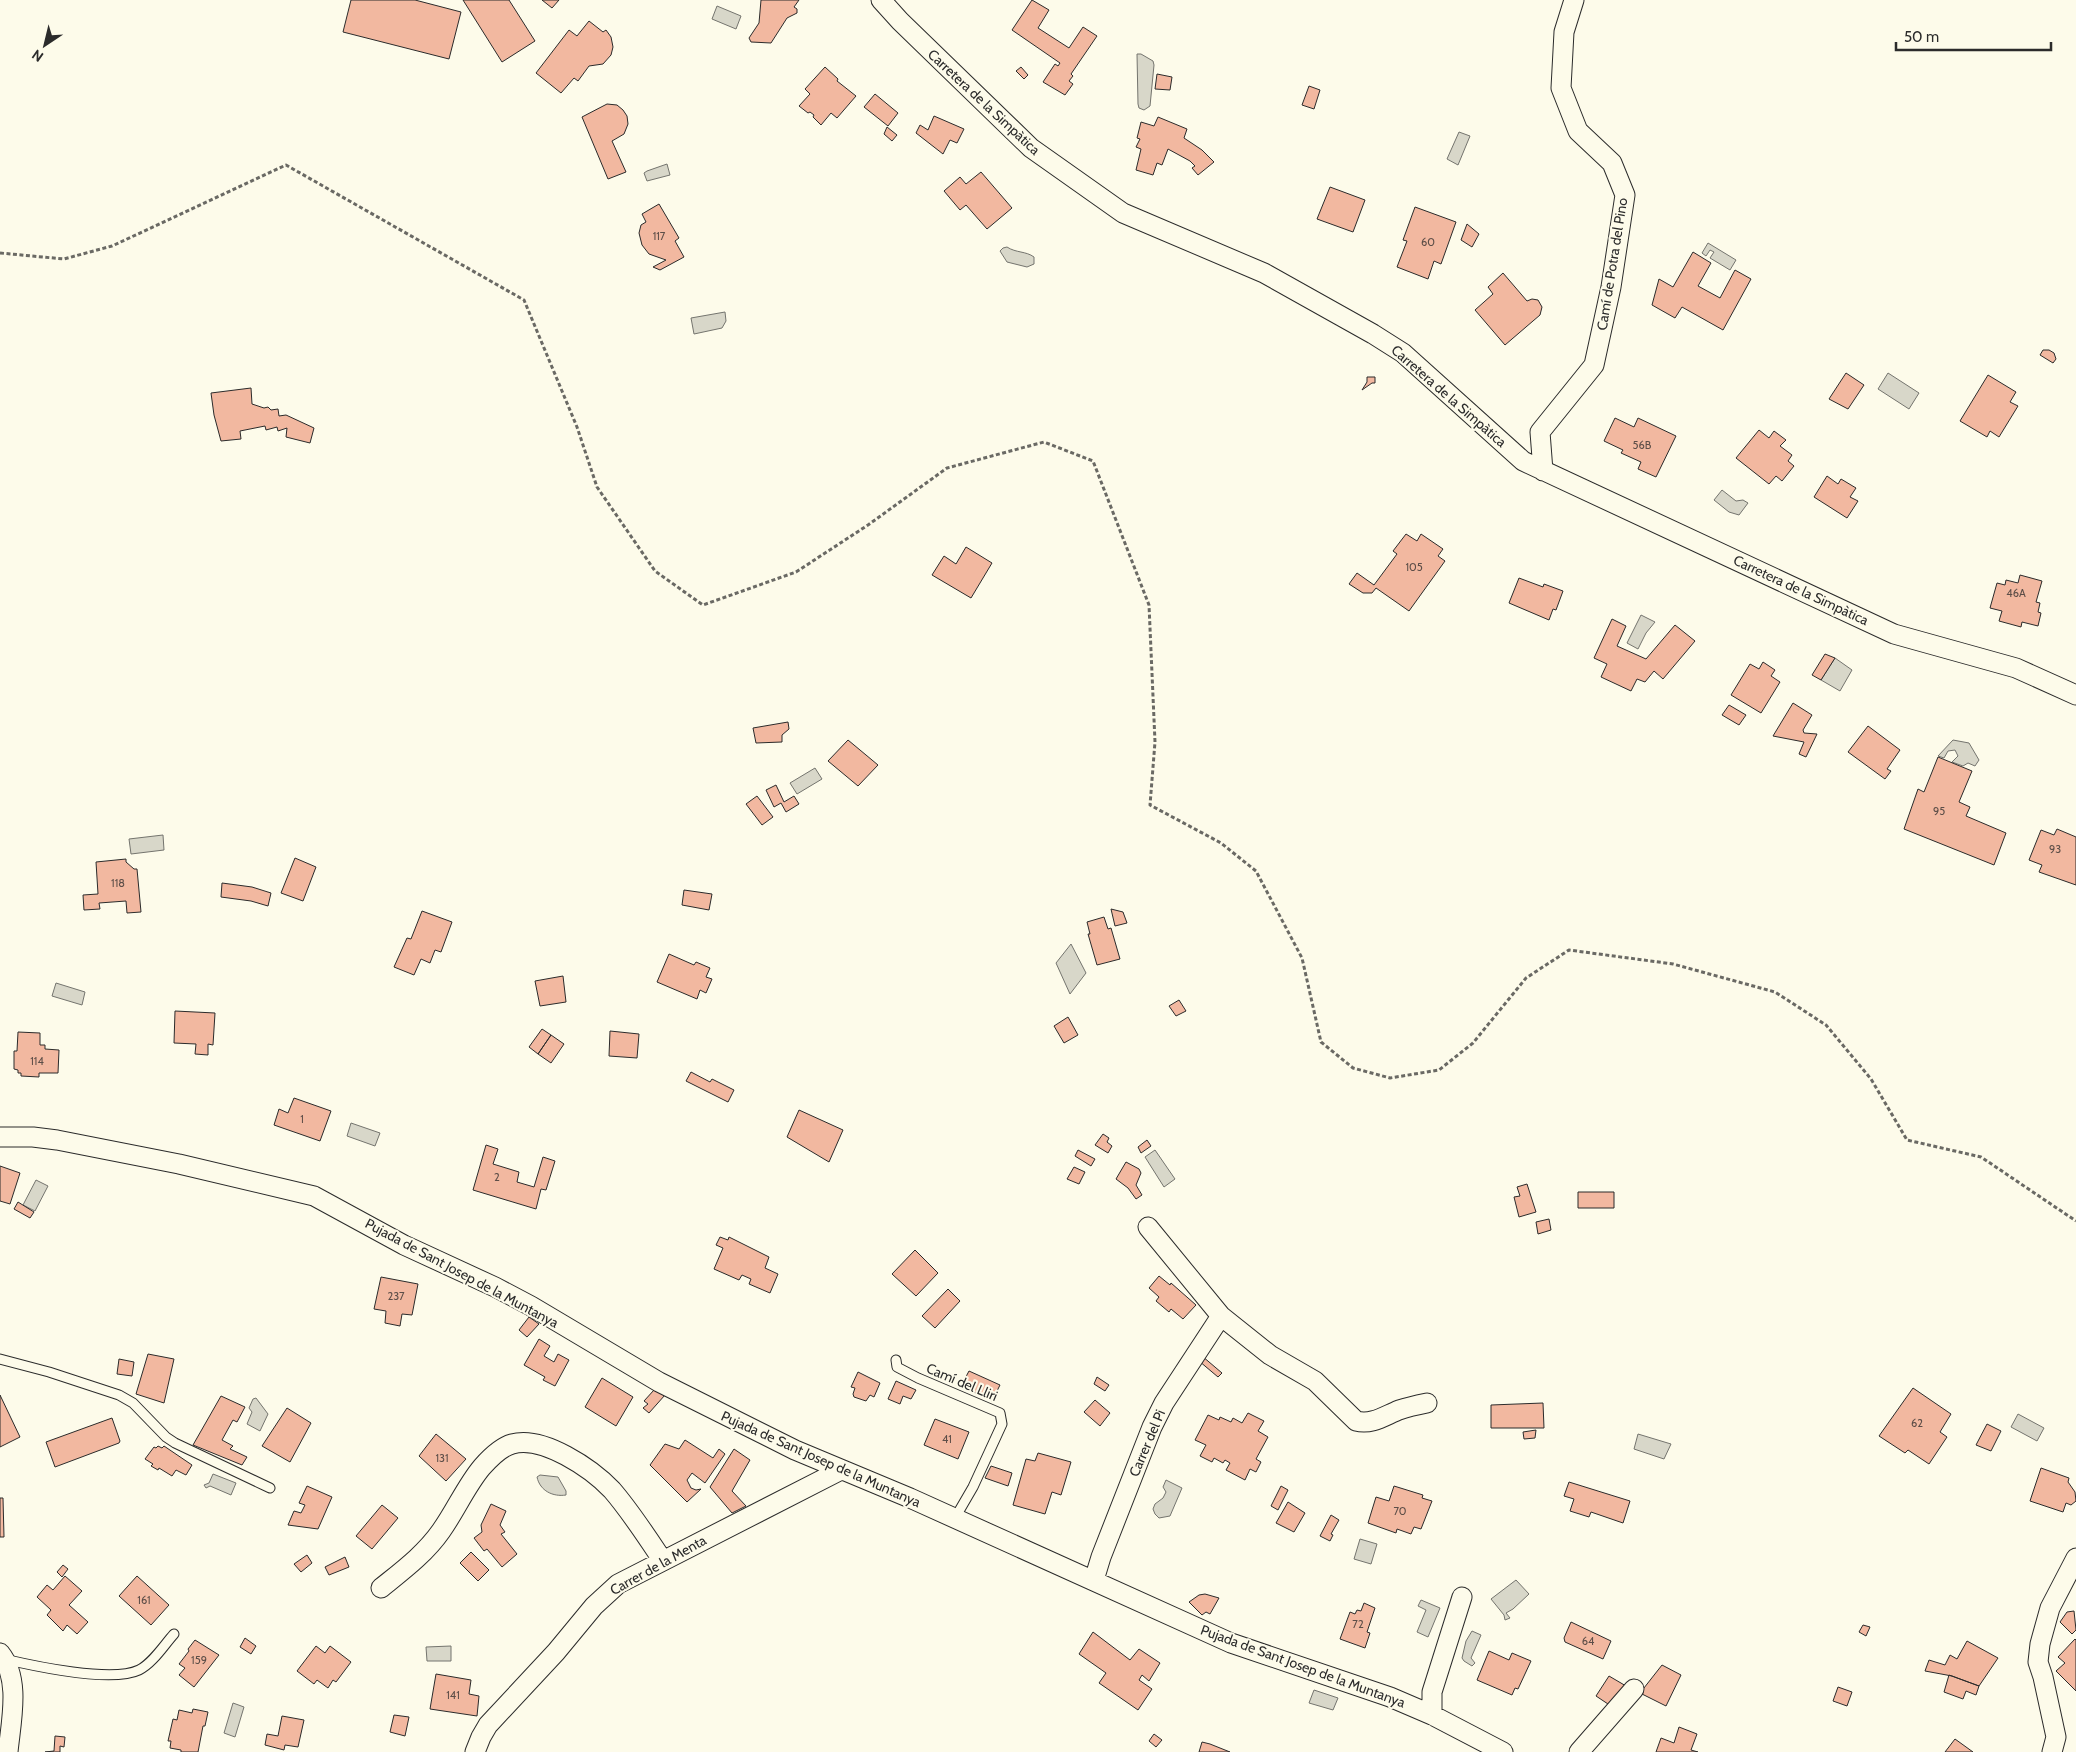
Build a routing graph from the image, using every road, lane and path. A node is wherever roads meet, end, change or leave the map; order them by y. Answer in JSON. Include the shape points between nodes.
{"nodes":[{"id":1,"x":882,"y":0,"type":"edge"},
{"id":2,"x":1574,"y":0,"type":"edge"},
{"id":3,"x":0,"y":253,"type":"edge"},
{"id":4,"x":1544,"y":471,"type":"junction"},
{"id":5,"x":2076,"y":695,"type":"edge"},
{"id":6,"x":0,"y":1137,"type":"edge"},
{"id":7,"x":2076,"y":1221,"type":"edge"},
{"id":8,"x":1148,"y":1227,"type":"dead end"},
{"id":9,"x":1221,"y":1316,"type":"junction"},
{"id":10,"x":0,"y":1359,"type":"edge"},
{"id":11,"x":896,"y":1360,"type":"dead end"},
{"id":12,"x":1427,"y":1403,"type":"dead end"},
{"id":13,"x":841,"y":1470,"type":"junction"},
{"id":14,"x":270,"y":1488,"type":"dead end"},
{"id":15,"x":955,"y":1518,"type":"junction"},
{"id":16,"x":2076,"y":1558,"type":"edge"},
{"id":17,"x":663,"y":1561,"type":"junction"},
{"id":18,"x":1094,"y":1580,"type":"junction"},
{"id":19,"x":380,"y":1588,"type":"dead end"},
{"id":20,"x":1462,"y":1597,"type":"dead end"},
{"id":21,"x":174,"y":1634,"type":"dead end"},
{"id":22,"x":2,"y":1656,"type":"edge"},
{"id":23,"x":1634,"y":1689,"type":"dead end"},
{"id":24,"x":1432,"y":1715,"type":"junction"},
{"id":25,"x":8,"y":1752,"type":"edge"},
{"id":26,"x":475,"y":1752,"type":"edge"},
{"id":27,"x":1503,"y":1752,"type":"edge"},
{"id":28,"x":1579,"y":1752,"type":"edge"},
{"id":29,"x":2052,"y":1752,"type":"edge"}],
"edges":[{"from":1,"to":4,"type":"street","name":"Carretera de la Simpàtica","via":[[1030,148],[1122,213],[1264,273],[1374,334],[1403,353],[1523,461]]},
{"from":2,"to":4,"type":"street","name":"Camí de Potra del Pino","via":[[1564,32],[1561,88],[1578,131],[1612,163],[1625,195],[1594,365],[1540,432]]},
{"from":3,"to":7,"type":"path","via":[[64,259],[112,246],[286,165],[524,300],[577,427],[597,488],[656,572],[703,605],[796,572],[948,468],[1044,442],[1093,461],[1149,605],[1155,742],[1150,805],[1221,843],[1256,871],[1302,958],[1321,1042],[1353,1068],[1390,1078],[1439,1070],[1473,1043],[1526,978],[1569,950],[1673,964],[1775,992],[1826,1025],[1871,1079],[1907,1140],[1981,1156]]},
{"from":4,"to":5,"type":"street","name":"Carretera de la Simpàtica","via":[[1894,634],[2016,668]]},
{"from":6,"to":13,"type":"street","name":"Pujada de Sant Josep de la Muntanya","via":[[57,1140],[179,1164],[314,1196],[404,1245],[531,1306],[697,1403]]},
{"from":8,"to":9,"type":"street"},
{"from":9,"to":12,"type":"street","via":[[1270,1355],[1315,1381],[1356,1421],[1373,1422],[1401,1409]]},
{"from":9,"to":18,"type":"street","name":"Carrer del Pi","via":[[1152,1427]]},
{"from":10,"to":14,"type":"lane","via":[[119,1394],[175,1443]]},
{"from":11,"to":15,"type":"lane","name":"Camí del Lliri","via":[[896,1367],[1000,1413],[1002,1424]]},
{"from":13,"to":15,"type":"street","name":"Pujada de Sant Josep de la Muntanya"},
{"from":13,"to":17,"type":"street","name":"Carrer de la Menta"},
{"from":15,"to":18,"type":"street","name":"Pujada de Sant Josep de la Muntanya"},
{"from":16,"to":29,"type":"street","via":[[2050,1608],[2040,1644],[2038,1662],[2056,1737]]},
{"from":17,"to":19,"type":"street","via":[[612,1490],[597,1476],[559,1452],[539,1445],[513,1443],[482,1467],[441,1532],[415,1560]]},
{"from":17,"to":26,"type":"street","name":"Carrer de la Menta","via":[[604,1594],[556,1652],[488,1725]]},
{"from":18,"to":24,"type":"street","name":"Pujada de Sant Josep de la Muntanya","via":[[1231,1643],[1390,1697]]},
{"from":20,"to":24,"type":"street","via":[[1432,1692]]},
{"from":21,"to":22,"type":"lane","via":[[148,1664],[128,1673],[74,1672]]},
{"from":22,"to":25,"type":"street","via":[[12,1679]]},
{"from":23,"to":28,"type":"street"},
{"from":24,"to":27,"type":"street","name":"Pujada de Sant Josep de la Muntanya"}]}
